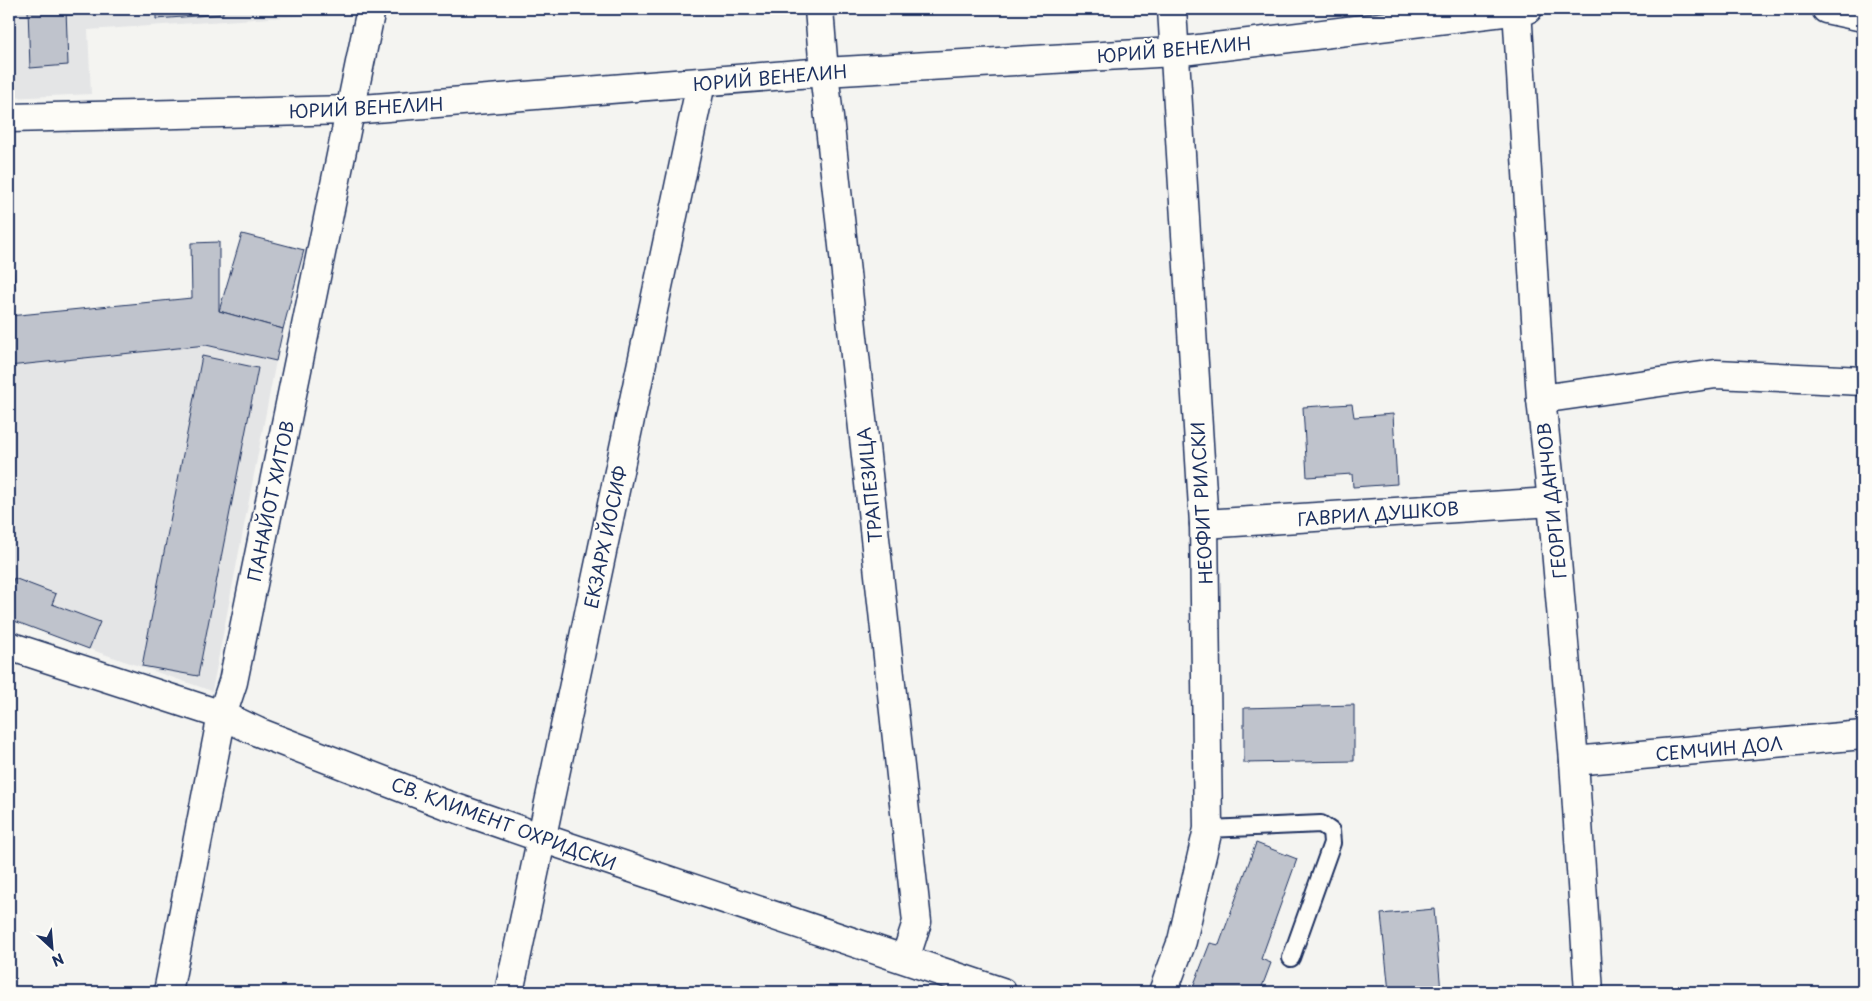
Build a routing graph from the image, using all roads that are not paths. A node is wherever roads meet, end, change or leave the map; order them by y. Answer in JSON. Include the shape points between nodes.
{"nodes":[{"id":1,"x":371,"y":9,"type":"edge"},
{"id":2,"x":819,"y":9,"type":"edge"},
{"id":3,"x":1172,"y":9,"type":"edge"},
{"id":4,"x":1521,"y":9,"type":"edge"},
{"id":5,"x":1826,"y":9,"type":"edge"},
{"id":6,"x":1863,"y":17,"type":"edge"},
{"id":7,"x":1174,"y":52,"type":"junction"},
{"id":8,"x":824,"y":72,"type":"junction"},
{"id":9,"x":701,"y":83,"type":"junction"},
{"id":10,"x":350,"y":110,"type":"junction"},
{"id":11,"x":9,"y":118,"type":"edge"},
{"id":12,"x":1863,"y":382,"type":"edge"},
{"id":13,"x":1541,"y":399,"type":"junction"},
{"id":14,"x":1552,"y":502,"type":"junction"},
{"id":15,"x":1204,"y":524,"type":"junction"},
{"id":16,"x":9,"y":646,"type":"edge"},
{"id":17,"x":222,"y":715,"type":"junction"},
{"id":18,"x":1863,"y":736,"type":"edge"},
{"id":19,"x":1574,"y":761,"type":"junction"},
{"id":20,"x":1208,"y":829,"type":"junction"},
{"id":21,"x":542,"y":838,"type":"junction"},
{"id":22,"x":1291,"y":958,"type":"dead end"},
{"id":23,"x":905,"y":959,"type":"junction"},
{"id":24,"x":168,"y":992,"type":"edge"},
{"id":25,"x":510,"y":992,"type":"edge"},
{"id":26,"x":1002,"y":992,"type":"edge"},
{"id":27,"x":1163,"y":992,"type":"edge"},
{"id":28,"x":1590,"y":992,"type":"edge"}],
"edges":[{"from":1,"to":10,"type":"street","name":"ПАНАЙОТ ХИТОВ"},
{"from":2,"to":8,"type":"street","name":"ТРАПЕЗИЦА"},
{"from":3,"to":7,"type":"street","name":"НЕОФИТ РИЛСКИ"},
{"from":4,"to":7,"type":"street","name":"ЮРИЙ ВЕНЕЛИН"},
{"from":4,"to":13,"type":"street","name":"ГЕОРГИ ДАНЧОВ"},
{"from":5,"to":6,"type":"street"},
{"from":7,"to":8,"type":"street","name":"ЮРИЙ ВЕНЕЛИН"},
{"from":7,"to":15,"type":"street","name":"НЕОФИТ РИЛСКИ"},
{"from":8,"to":9,"type":"street","name":"ЮРИЙ ВЕНЕЛИН"},
{"from":8,"to":23,"type":"street","name":"ТРАПЕЗИЦА","via":[[917,922]]},
{"from":9,"to":10,"type":"street","name":"ЮРИЙ ВЕНЕЛИН"},
{"from":9,"to":21,"type":"street","name":"ЕКЗАРХ ЙОСИФ"},
{"from":10,"to":11,"type":"street","name":"ЮРИЙ ВЕНЕЛИН"},
{"from":10,"to":17,"type":"street","name":"ПАНАЙОТ ХИТОВ","via":[[233,682]]},
{"from":12,"to":13,"type":"street","via":[[1716,374]]},
{"from":13,"to":14,"type":"street","name":"ГЕОРГИ ДАНЧОВ"},
{"from":14,"to":15,"type":"street","name":"ГАВРИЛ ДУШКОВ"},
{"from":14,"to":19,"type":"street","name":"ГЕОРГИ ДАНЧОВ"},
{"from":15,"to":20,"type":"street","name":"НЕОФИТ РИЛСКИ"},
{"from":16,"to":17,"type":"street","name":"СВ. КЛИМЕНТ ОХРИДСКИ"},
{"from":17,"to":21,"type":"street","name":"СВ. КЛИМЕНТ ОХРИДСКИ","via":[[426,797]]},
{"from":17,"to":24,"type":"street","name":"ПАНАЙОТ ХИТОВ"},
{"from":18,"to":19,"type":"street","name":"СЕМЧИН ДОЛ"},
{"from":19,"to":28,"type":"street","name":"ГЕОРГИ ДАНЧОВ"},
{"from":20,"to":22,"type":"lane","via":[[1321,824],[1331,831],[1332,843]]},
{"from":20,"to":27,"type":"street","name":"НЕОФИТ РИЛСКИ","via":[[1182,941]]},
{"from":21,"to":23,"type":"street","name":"СВ. КЛИМЕНТ ОХРИДСКИ"},
{"from":21,"to":25,"type":"street","name":"ЕКЗАРХ ЙОСИФ"},
{"from":23,"to":26,"type":"street","name":"СВ. КЛИМЕНТ ОХРИДСКИ"}]}
